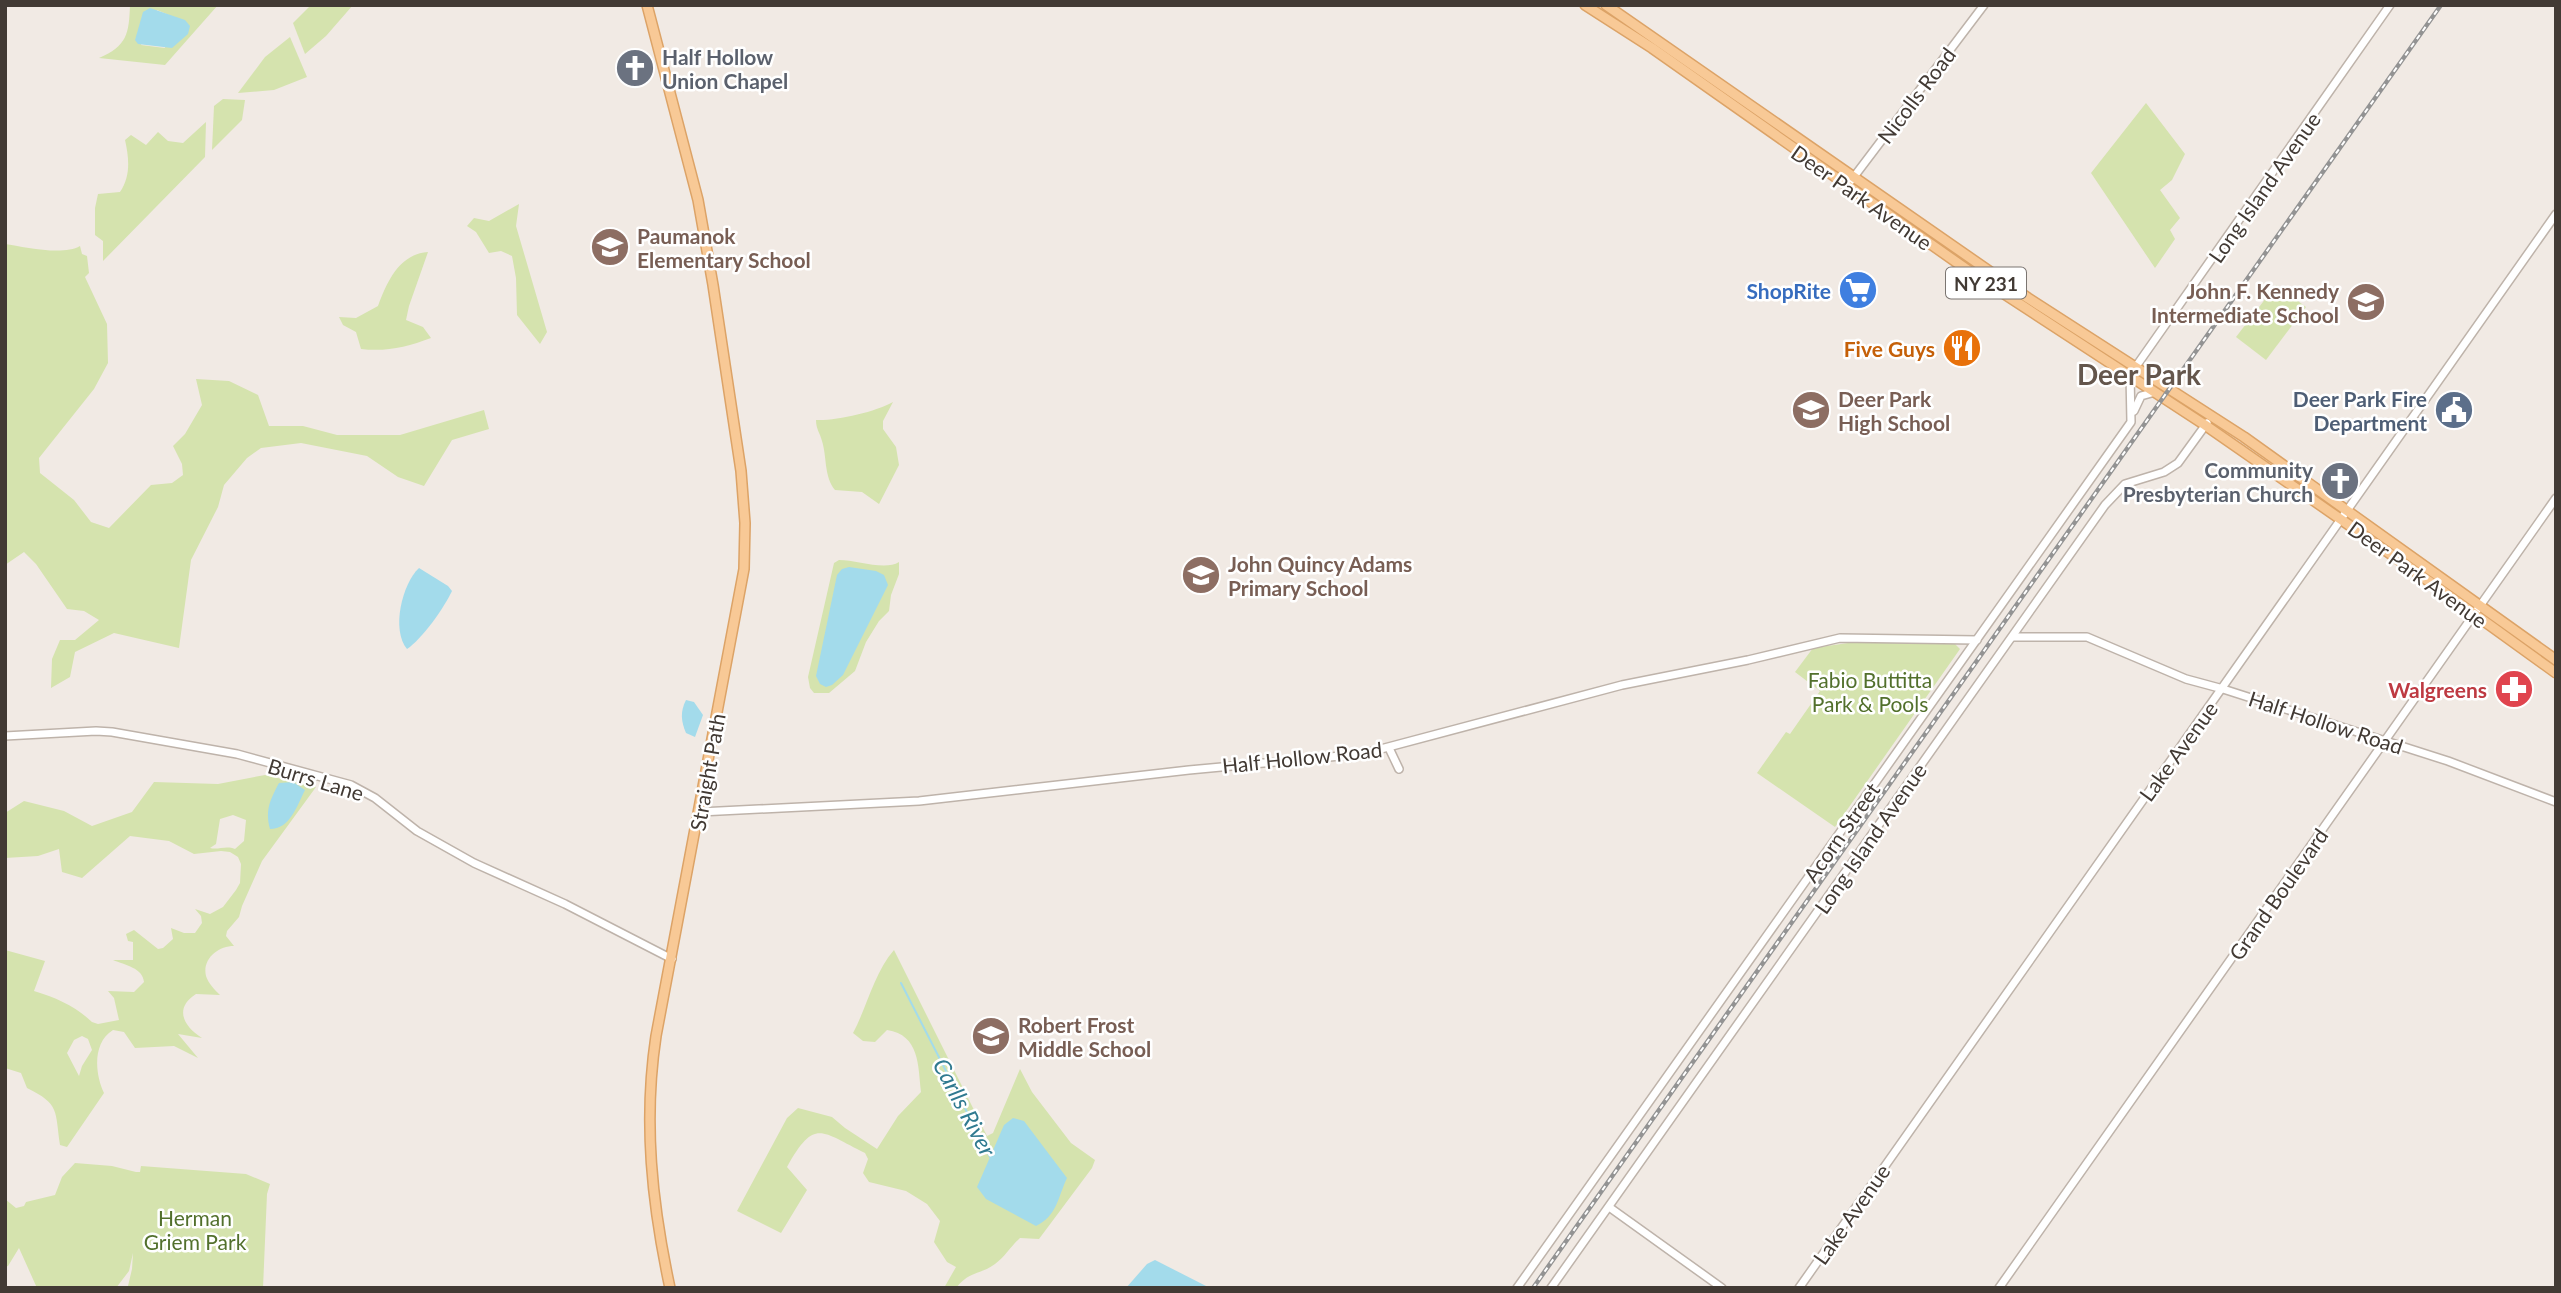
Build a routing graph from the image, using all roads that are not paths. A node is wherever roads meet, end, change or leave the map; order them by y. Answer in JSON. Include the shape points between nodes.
{"nodes":[{"id":1,"x":647,"y":5,"type":"edge"},
{"id":2,"x":1585,"y":5,"type":"edge"},
{"id":3,"x":1606,"y":5,"type":"edge"},
{"id":4,"x":1984,"y":5,"type":"edge"},
{"id":5,"x":2390,"y":5,"type":"edge"},
{"id":6,"x":1854,"y":177,"type":"junction"},
{"id":7,"x":1847,"y":186,"type":"junction"},
{"id":8,"x":2556,"y":214,"type":"edge"},
{"id":9,"x":2003,"y":294,"type":"junction"},
{"id":10,"x":2025,"y":296,"type":"junction"},
{"id":11,"x":2132,"y":371,"type":"junction"},
{"id":12,"x":2155,"y":393,"type":"junction"},
{"id":13,"x":2212,"y":416,"type":"junction"},
{"id":14,"x":2131,"y":422,"type":"junction"},
{"id":15,"x":2205,"y":425,"type":"junction"},
{"id":16,"x":2556,"y":498,"type":"edge"},
{"id":17,"x":2348,"y":511,"type":"junction"},
{"id":18,"x":2342,"y":520,"type":"junction"},
{"id":19,"x":2476,"y":610,"type":"junction"},
{"id":20,"x":2013,"y":637,"type":"junction"},
{"id":21,"x":1977,"y":640,"type":"junction"},
{"id":22,"x":2556,"y":660,"type":"edge"},
{"id":23,"x":2556,"y":673,"type":"edge"},
{"id":24,"x":2223,"y":689,"type":"junction"},
{"id":25,"x":5,"y":736,"type":"edge"},
{"id":26,"x":2384,"y":741,"type":"junction"},
{"id":27,"x":1389,"y":748,"type":"junction"},
{"id":28,"x":1399,"y":769,"type":"dead end"},
{"id":29,"x":2556,"y":802,"type":"edge"},
{"id":30,"x":700,"y":812,"type":"junction"},
{"id":31,"x":671,"y":959,"type":"junction"},
{"id":32,"x":1609,"y":1207,"type":"junction"},
{"id":33,"x":670,"y":1288,"type":"edge"},
{"id":34,"x":1517,"y":1288,"type":"edge"},
{"id":35,"x":1551,"y":1288,"type":"edge"},
{"id":36,"x":1723,"y":1288,"type":"edge"},
{"id":37,"x":1799,"y":1288,"type":"edge"},
{"id":38,"x":1999,"y":1288,"type":"edge"}],
"edges":[{"from":1,"to":30,"type":"main road","name":"Straight Path","via":[[698,200],[746,523],[744,569]]},
{"from":2,"to":7,"type":"main road","name":"Deer Park Avenue","number":"NY 231"},
{"from":3,"to":6,"type":"main road","name":"Deer Park Avenue","number":"NY 231"},
{"from":4,"to":6,"type":"street","name":"Nicolls Road"},
{"from":5,"to":11,"type":"street","name":"Long Island Avenue"},
{"from":6,"to":7,"type":"street","name":"Nicolls Road"},
{"from":6,"to":10,"type":"main road","name":"Deer Park Avenue","number":"NY 231"},
{"from":7,"to":9,"type":"main road","name":"Deer Park Avenue","number":"NY 231"},
{"from":8,"to":17,"type":"street","name":"Lake Avenue"},
{"from":9,"to":10,"type":"main road"},
{"from":9,"to":11,"type":"main road","name":"Deer Park Avenue","number":"NY 231"},
{"from":10,"to":11,"type":"main road","name":"Deer Park Avenue","number":"NY 231"},
{"from":11,"to":12,"type":"main road","name":"Deer Park Avenue","number":"NY 231"},
{"from":11,"to":13,"type":"main road","name":"Deer Park Avenue","number":"NY 231"},
{"from":11,"to":14,"type":"street"},
{"from":12,"to":14,"type":"street","name":"Acorn Street","via":[[2139,399]]},
{"from":12,"to":15,"type":"main road","name":"Deer Park Avenue","number":"NY 231"},
{"from":13,"to":15,"type":"street","name":"Long Island Avenue"},
{"from":13,"to":17,"type":"main road","name":"Deer Park Avenue","number":"NY 231"},
{"from":14,"to":21,"type":"street","name":"Acorn Street"},
{"from":15,"to":18,"type":"main road","name":"Deer Park Avenue","number":"NY 231"},
{"from":15,"to":20,"type":"street","name":"Long Island Avenue","via":[[2178,463],[2125,484],[2105,505]]},
{"from":16,"to":19,"type":"street","name":"Grand Boulevard"},
{"from":17,"to":18,"type":"street","name":"Lake Avenue"},
{"from":17,"to":19,"type":"main road","name":"Deer Park Avenue","number":"NY 231"},
{"from":18,"to":19,"type":"main road","name":"Deer Park Avenue","number":"NY 231"},
{"from":18,"to":24,"type":"street","name":"Lake Avenue"},
{"from":19,"to":22,"type":"main road","name":"Deer Park Avenue","number":"NY 231"},
{"from":19,"to":23,"type":"main road","name":"Deer Park Avenue","number":"NY 231"},
{"from":19,"to":26,"type":"street","name":"Grand Boulevard"},
{"from":20,"to":24,"type":"street","name":"Half Hollow Road","via":[[2087,637],[2186,679]]},
{"from":20,"to":32,"type":"street","name":"Long Island Avenue"},
{"from":21,"to":27,"type":"street","name":"Half Hollow Road","via":[[1840,638],[1609,688]]},
{"from":21,"to":34,"type":"street","name":"Acorn Street"},
{"from":24,"to":26,"type":"street","name":"Half Hollow Road"},
{"from":24,"to":37,"type":"street","name":"Lake Avenue"},
{"from":25,"to":31,"type":"street","name":"Burrs Lane","via":[[112,732],[237,754],[351,785],[417,831],[474,863]]},
{"from":26,"to":29,"type":"street","name":"Half Hollow Road"},
{"from":26,"to":38,"type":"street","name":"Grand Boulevard"},
{"from":27,"to":28,"type":"street"},
{"from":27,"to":30,"type":"street","name":"Half Hollow Road","via":[[919,801]]},
{"from":30,"to":31,"type":"main road","name":"Straight Path"},
{"from":31,"to":33,"type":"main road","name":"Straight Path","via":[[649,1105],[654,1205]]},
{"from":32,"to":35,"type":"street","name":"Long Island Avenue"},
{"from":32,"to":36,"type":"street"}]}
